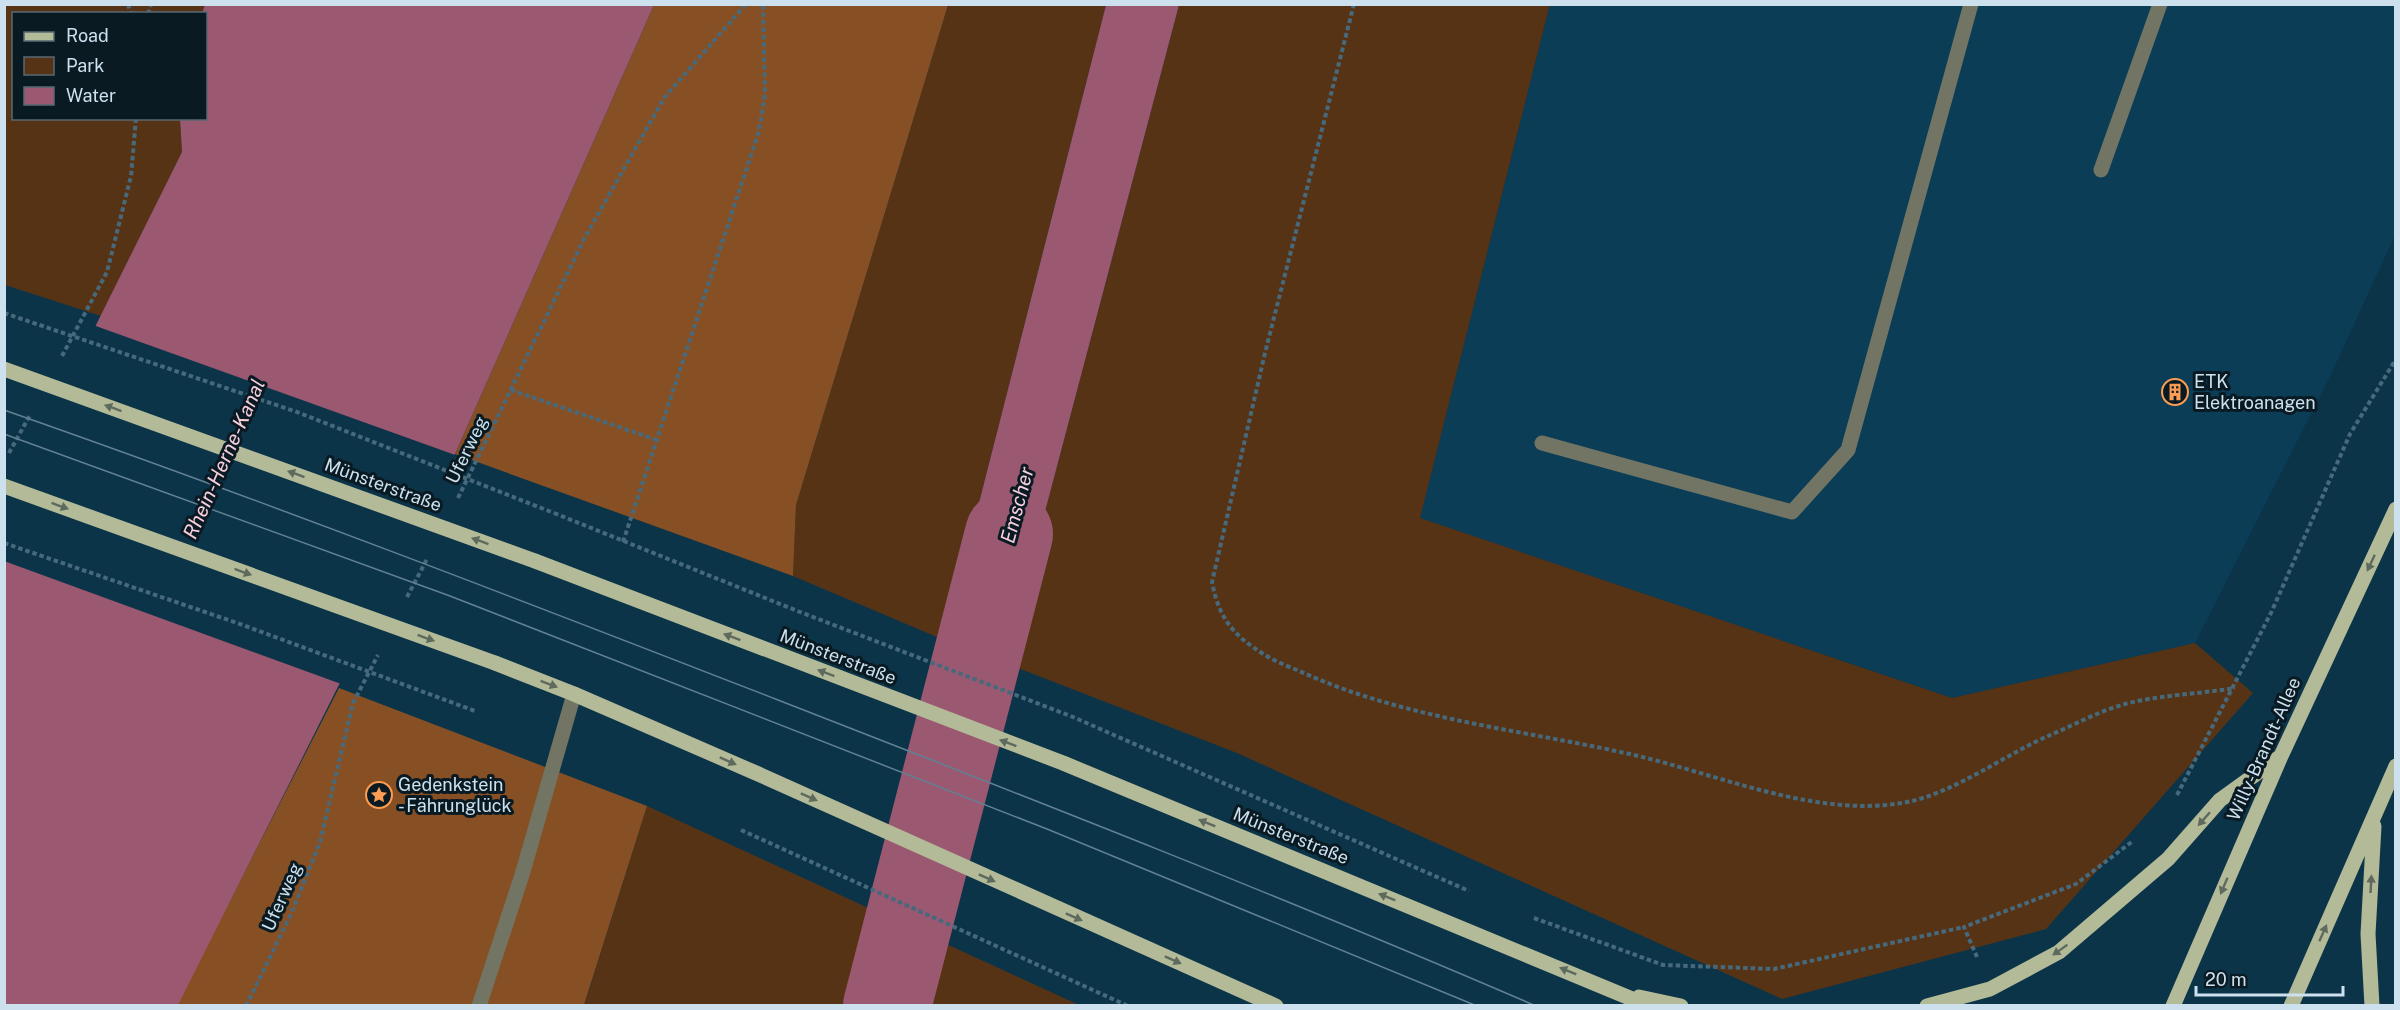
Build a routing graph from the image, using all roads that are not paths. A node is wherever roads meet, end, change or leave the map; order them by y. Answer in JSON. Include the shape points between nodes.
{"nodes":[{"id":1,"x":1971,"y":4,"type":"edge"},
{"id":2,"x":2160,"y":4,"type":"edge"},
{"id":3,"x":2102,"y":170,"type":"dead end"},
{"id":4,"x":4,"y":369,"type":"edge"},
{"id":5,"x":1542,"y":443,"type":"dead end"},
{"id":6,"x":4,"y":486,"type":"edge"},
{"id":7,"x":2396,"y":509,"type":"edge"},
{"id":8,"x":574,"y":694,"type":"junction"},
{"id":9,"x":2281,"y":756,"type":"junction"},
{"id":10,"x":2396,"y":766,"type":"edge"},
{"id":11,"x":2375,"y":815,"type":"junction"},
{"id":12,"x":1622,"y":994,"type":"junction"},
{"id":13,"x":479,"y":1005,"type":"edge"},
{"id":14,"x":1276,"y":1005,"type":"edge"},
{"id":15,"x":1649,"y":1005,"type":"edge"},
{"id":16,"x":1682,"y":1005,"type":"edge"},
{"id":17,"x":1927,"y":1005,"type":"edge"},
{"id":18,"x":2172,"y":1005,"type":"edge"},
{"id":19,"x":2291,"y":1005,"type":"edge"},
{"id":20,"x":2372,"y":1005,"type":"edge"}],
"edges":[{"from":1,"to":5,"type":"lane","via":[[1848,450],[1792,512]]},
{"from":2,"to":3,"type":"lane"},
{"from":12,"to":4,"type":"main road","name":"Münsterstraße","one_way":true,"bridge":true,"via":[[1063,764],[535,561]]},
{"from":6,"to":8,"type":"main road","one_way":true,"bridge":true},
{"from":7,"to":9,"type":"main road","name":"Willy-Brandt-Allee","one_way":true},
{"from":8,"to":13,"type":"lane","via":[[522,875]]},
{"from":8,"to":14,"type":"main road","one_way":true},
{"from":9,"to":17,"type":"main road","one_way":true,"via":[[2220,800],[2168,859],[2059,952],[1990,989]]},
{"from":9,"to":18,"type":"main road","name":"Willy-Brandt-Allee","one_way":true},
{"from":10,"to":11,"type":"main road"},
{"from":19,"to":11,"type":"main road","one_way":true},
{"from":20,"to":11,"type":"main road","one_way":true,"via":[[2368,934]]},
{"from":12,"to":15,"type":"main road","name":"Münsterstraße"},
{"from":12,"to":16,"type":"main road"}]}
